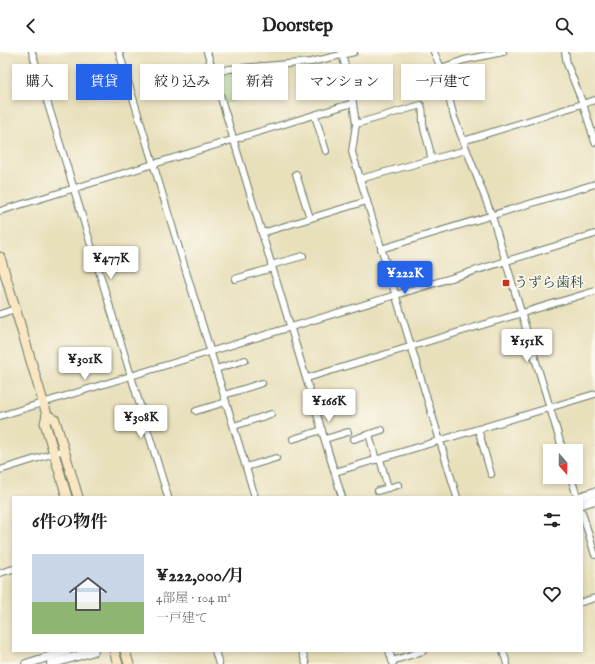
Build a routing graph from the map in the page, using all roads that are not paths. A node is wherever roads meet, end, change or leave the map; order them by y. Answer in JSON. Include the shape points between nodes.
{"nodes":[{"id":1,"x":32,"y":52,"type":"edge"},
{"id":2,"x":119,"y":52,"type":"edge"},
{"id":3,"x":207,"y":52,"type":"edge"},
{"id":4,"x":354,"y":52,"type":"edge"},
{"id":5,"x":434,"y":52,"type":"edge"},
{"id":6,"x":503,"y":52,"type":"edge"},
{"id":7,"x":565,"y":52,"type":"edge"},
{"id":8,"x":342,"y":54,"type":"edge"},
{"id":9,"x":211,"y":64,"type":"edge"},
{"id":10,"x":439,"y":64,"type":"edge"},
{"id":11,"x":454,"y":64,"type":"edge"},
{"id":12,"x":224,"y":71,"type":"edge"},
{"id":13,"x":222,"y":100,"type":"edge"},
{"id":14,"x":449,"y":100,"type":"edge"},
{"id":15,"x":595,"y":100,"type":"edge"},
{"id":16,"x":353,"y":103,"type":"junction"},
{"id":17,"x":583,"y":104,"type":"junction"},
{"id":18,"x":315,"y":116,"type":"junction"},
{"id":19,"x":356,"y":124,"type":"junction"},
{"id":20,"x":234,"y":140,"type":"junction"},
{"id":21,"x":463,"y":141,"type":"junction"},
{"id":22,"x":595,"y":142,"type":"edge"},
{"id":23,"x":466,"y":150,"type":"junction"},
{"id":24,"x":326,"y":151,"type":"dead end"},
{"id":25,"x":431,"y":159,"type":"junction"},
{"id":26,"x":153,"y":165,"type":"junction"},
{"id":27,"x":296,"y":174,"type":"dead end"},
{"id":28,"x":360,"y":179,"type":"junction"},
{"id":29,"x":595,"y":184,"type":"edge"},
{"id":30,"x":74,"y":189,"type":"junction"},
{"id":31,"x":367,"y":201,"type":"junction"},
{"id":32,"x":0,"y":211,"type":"edge"},
{"id":33,"x":492,"y":216,"type":"junction"},
{"id":34,"x":310,"y":218,"type":"junction"},
{"id":35,"x":262,"y":233,"type":"junction"},
{"id":36,"x":595,"y":234,"type":"edge"},
{"id":37,"x":381,"y":249,"type":"junction"},
{"id":38,"x":303,"y":256,"type":"dead end"},
{"id":39,"x":0,"y":257,"type":"edge"},
{"id":40,"x":506,"y":262,"type":"junction"},
{"id":41,"x":272,"y":266,"type":"junction"},
{"id":42,"x":235,"y":279,"type":"dead end"},
{"id":43,"x":595,"y":291,"type":"edge"},
{"id":44,"x":396,"y":295,"type":"junction"},
{"id":45,"x":16,"y":309,"type":"junction"},
{"id":46,"x":521,"y":313,"type":"junction"},
{"id":47,"x":0,"y":314,"type":"edge"},
{"id":48,"x":290,"y":328,"type":"junction"},
{"id":49,"x":412,"y":347,"type":"junction"},
{"id":50,"x":211,"y":352,"type":"junction"},
{"id":51,"x":245,"y":360,"type":"dead end"},
{"id":52,"x":216,"y":369,"type":"junction"},
{"id":53,"x":131,"y":377,"type":"junction"},
{"id":54,"x":307,"y":378,"type":"junction"},
{"id":55,"x":262,"y":383,"type":"dead end"},
{"id":56,"x":595,"y":394,"type":"edge"},
{"id":57,"x":224,"y":395,"type":"junction"},
{"id":58,"x":226,"y":402,"type":"junction"},
{"id":59,"x":44,"y":403,"type":"junction"},
{"id":60,"x":550,"y":408,"type":"junction"},
{"id":61,"x":196,"y":411,"type":"dead end"},
{"id":62,"x":271,"y":414,"type":"dead end"},
{"id":63,"x":47,"y":415,"type":"junction"},
{"id":64,"x":0,"y":416,"type":"edge"},
{"id":65,"x":234,"y":426,"type":"junction"},
{"id":66,"x":478,"y":429,"type":"junction"},
{"id":67,"x":322,"y":430,"type":"junction"},
{"id":68,"x":382,"y":430,"type":"dead end"},
{"id":69,"x":348,"y":432,"type":"dead end"},
{"id":70,"x":369,"y":434,"type":"junction"},
{"id":71,"x":354,"y":438,"type":"dead end"},
{"id":72,"x":293,"y":439,"type":"dead end"},
{"id":73,"x":325,"y":439,"type":"junction"},
{"id":74,"x":439,"y":440,"type":"junction"},
{"id":75,"x":561,"y":444,"type":"edge"},
{"id":76,"x":64,"y":450,"type":"junction"},
{"id":77,"x":54,"y":453,"type":"junction"},
{"id":78,"x":276,"y":458,"type":"dead end"},
{"id":79,"x":378,"y":459,"type":"junction"},
{"id":80,"x":246,"y":467,"type":"junction"},
{"id":81,"x":0,"y":470,"type":"edge"},
{"id":82,"x":335,"y":472,"type":"junction"},
{"id":83,"x":492,"y":474,"type":"dead end"},
{"id":84,"x":573,"y":484,"type":"edge"},
{"id":85,"x":398,"y":485,"type":"dead end"},
{"id":86,"x":388,"y":488,"type":"junction"},
{"id":87,"x":378,"y":491,"type":"dead end"},
{"id":88,"x":595,"y":492,"type":"edge"},
{"id":89,"x":68,"y":496,"type":"edge"},
{"id":90,"x":78,"y":496,"type":"edge"},
{"id":91,"x":168,"y":496,"type":"edge"},
{"id":92,"x":255,"y":496,"type":"edge"},
{"id":93,"x":342,"y":496,"type":"edge"},
{"id":94,"x":457,"y":496,"type":"edge"},
{"id":95,"x":578,"y":496,"type":"edge"},
{"id":96,"x":581,"y":496,"type":"edge"},
{"id":97,"x":595,"y":500,"type":"edge"},
{"id":98,"x":583,"y":504,"type":"edge"},
{"id":99,"x":583,"y":515,"type":"edge"},
{"id":100,"x":595,"y":555,"type":"edge"},
{"id":101,"x":12,"y":569,"type":"edge"},
{"id":102,"x":0,"y":573,"type":"edge"},
{"id":103,"x":595,"y":598,"type":"edge"},
{"id":104,"x":583,"y":602,"type":"edge"},
{"id":105,"x":64,"y":652,"type":"edge"},
{"id":106,"x":91,"y":652,"type":"edge"},
{"id":107,"x":114,"y":652,"type":"edge"},
{"id":108,"x":125,"y":652,"type":"edge"},
{"id":109,"x":215,"y":652,"type":"edge"},
{"id":110,"x":302,"y":652,"type":"edge"},
{"id":111,"x":389,"y":652,"type":"edge"},
{"id":112,"x":420,"y":652,"type":"edge"},
{"id":113,"x":503,"y":652,"type":"edge"},
{"id":114,"x":392,"y":662,"type":"edge"},
{"id":115,"x":26,"y":664,"type":"edge"},
{"id":116,"x":51,"y":664,"type":"edge"},
{"id":117,"x":118,"y":664,"type":"edge"},
{"id":118,"x":130,"y":664,"type":"edge"},
{"id":119,"x":219,"y":664,"type":"edge"},
{"id":120,"x":306,"y":664,"type":"edge"},
{"id":121,"x":507,"y":664,"type":"edge"}],
"edges":[{"from":1,"to":30,"type":"street"},
{"from":2,"to":26,"type":"street"},
{"from":3,"to":9,"type":"street"},
{"from":4,"to":8,"type":"street"},
{"from":5,"to":10,"type":"street"},
{"from":6,"to":11,"type":"street"},
{"from":7,"to":17,"type":"street","via":[[567,64]]},
{"from":8,"to":12,"type":"street","via":[[282,65]]},
{"from":8,"to":16,"type":"street"},
{"from":13,"to":20,"type":"street"},
{"from":14,"to":21,"type":"street"},
{"from":15,"to":17,"type":"street"},
{"from":16,"to":18,"type":"street"},
{"from":16,"to":19,"type":"street"},
{"from":17,"to":21,"type":"street"},
{"from":17,"to":22,"type":"street"},
{"from":18,"to":20,"type":"street"},
{"from":18,"to":24,"type":"street"},
{"from":19,"to":25,"type":"street","via":[[422,105],[422,121]]},
{"from":19,"to":28,"type":"street","via":[[352,152]]},
{"from":20,"to":26,"type":"street"},
{"from":20,"to":35,"type":"street"},
{"from":21,"to":23,"type":"street"},
{"from":23,"to":25,"type":"street"},
{"from":23,"to":33,"type":"street"},
{"from":25,"to":28,"type":"street"},
{"from":26,"to":30,"type":"street"},
{"from":26,"to":50,"type":"street"},
{"from":27,"to":34,"type":"street"},
{"from":28,"to":31,"type":"street"},
{"from":29,"to":33,"type":"street"},
{"from":30,"to":32,"type":"street"},
{"from":30,"to":53,"type":"street"},
{"from":31,"to":34,"type":"street"},
{"from":31,"to":37,"type":"street"},
{"from":33,"to":37,"type":"street"},
{"from":33,"to":40,"type":"street"},
{"from":34,"to":35,"type":"street"},
{"from":35,"to":41,"type":"street"},
{"from":36,"to":40,"type":"street"},
{"from":37,"to":44,"type":"street"},
{"from":38,"to":41,"type":"street"},
{"from":39,"to":45,"type":"main road"},
{"from":40,"to":44,"type":"street"},
{"from":40,"to":46,"type":"street"},
{"from":41,"to":42,"type":"street"},
{"from":41,"to":48,"type":"street"},
{"from":43,"to":46,"type":"street"},
{"from":44,"to":48,"type":"street"},
{"from":44,"to":49,"type":"street"},
{"from":45,"to":47,"type":"street"},
{"from":45,"to":59,"type":"main road"},
{"from":46,"to":49,"type":"street"},
{"from":46,"to":60,"type":"street"},
{"from":48,"to":50,"type":"street"},
{"from":48,"to":54,"type":"street"},
{"from":49,"to":54,"type":"street"},
{"from":49,"to":74,"type":"street"},
{"from":50,"to":52,"type":"street"},
{"from":50,"to":53,"type":"street"},
{"from":51,"to":52,"type":"street"},
{"from":52,"to":57,"type":"street"},
{"from":53,"to":59,"type":"street"},
{"from":53,"to":91,"type":"street"},
{"from":54,"to":67,"type":"street"},
{"from":55,"to":57,"type":"street"},
{"from":56,"to":60,"type":"street"},
{"from":57,"to":58,"type":"street"},
{"from":58,"to":61,"type":"street"},
{"from":58,"to":65,"type":"street"},
{"from":59,"to":63,"type":"main road"},
{"from":59,"to":64,"type":"street"},
{"from":60,"to":66,"type":"street"},
{"from":60,"to":75,"type":"street"},
{"from":62,"to":65,"type":"street"},
{"from":63,"to":76,"type":"main road","via":[[55,420]]},
{"from":63,"to":77,"type":"main road","via":[[45,423]]},
{"from":65,"to":80,"type":"street"},
{"from":66,"to":74,"type":"street"},
{"from":66,"to":83,"type":"street"},
{"from":67,"to":72,"type":"street"},
{"from":67,"to":73,"type":"street"},
{"from":68,"to":70,"type":"street"},
{"from":69,"to":73,"type":"street"},
{"from":70,"to":71,"type":"street"},
{"from":70,"to":79,"type":"street"},
{"from":73,"to":82,"type":"street"},
{"from":74,"to":79,"type":"street"},
{"from":74,"to":94,"type":"street"},
{"from":76,"to":77,"type":"street"},
{"from":76,"to":90,"type":"main road"},
{"from":77,"to":81,"type":"street"},
{"from":77,"to":89,"type":"main road"},
{"from":78,"to":80,"type":"street"},
{"from":79,"to":82,"type":"street"},
{"from":79,"to":86,"type":"street"},
{"from":80,"to":92,"type":"street"},
{"from":82,"to":93,"type":"street"},
{"from":84,"to":95,"type":"street"},
{"from":85,"to":86,"type":"street"},
{"from":86,"to":87,"type":"street"},
{"from":88,"to":96,"type":"street"},
{"from":97,"to":98,"type":"street"},
{"from":99,"to":100,"type":"street"},
{"from":101,"to":102,"type":"street"},
{"from":103,"to":104,"type":"street"},
{"from":105,"to":115,"type":"street"},
{"from":106,"to":116,"type":"street"},
{"from":107,"to":117,"type":"main road"},
{"from":108,"to":118,"type":"main road"},
{"from":109,"to":119,"type":"street"},
{"from":110,"to":120,"type":"street"},
{"from":111,"to":114,"type":"street"},
{"from":112,"to":114,"type":"street"},
{"from":113,"to":121,"type":"street"}]}
